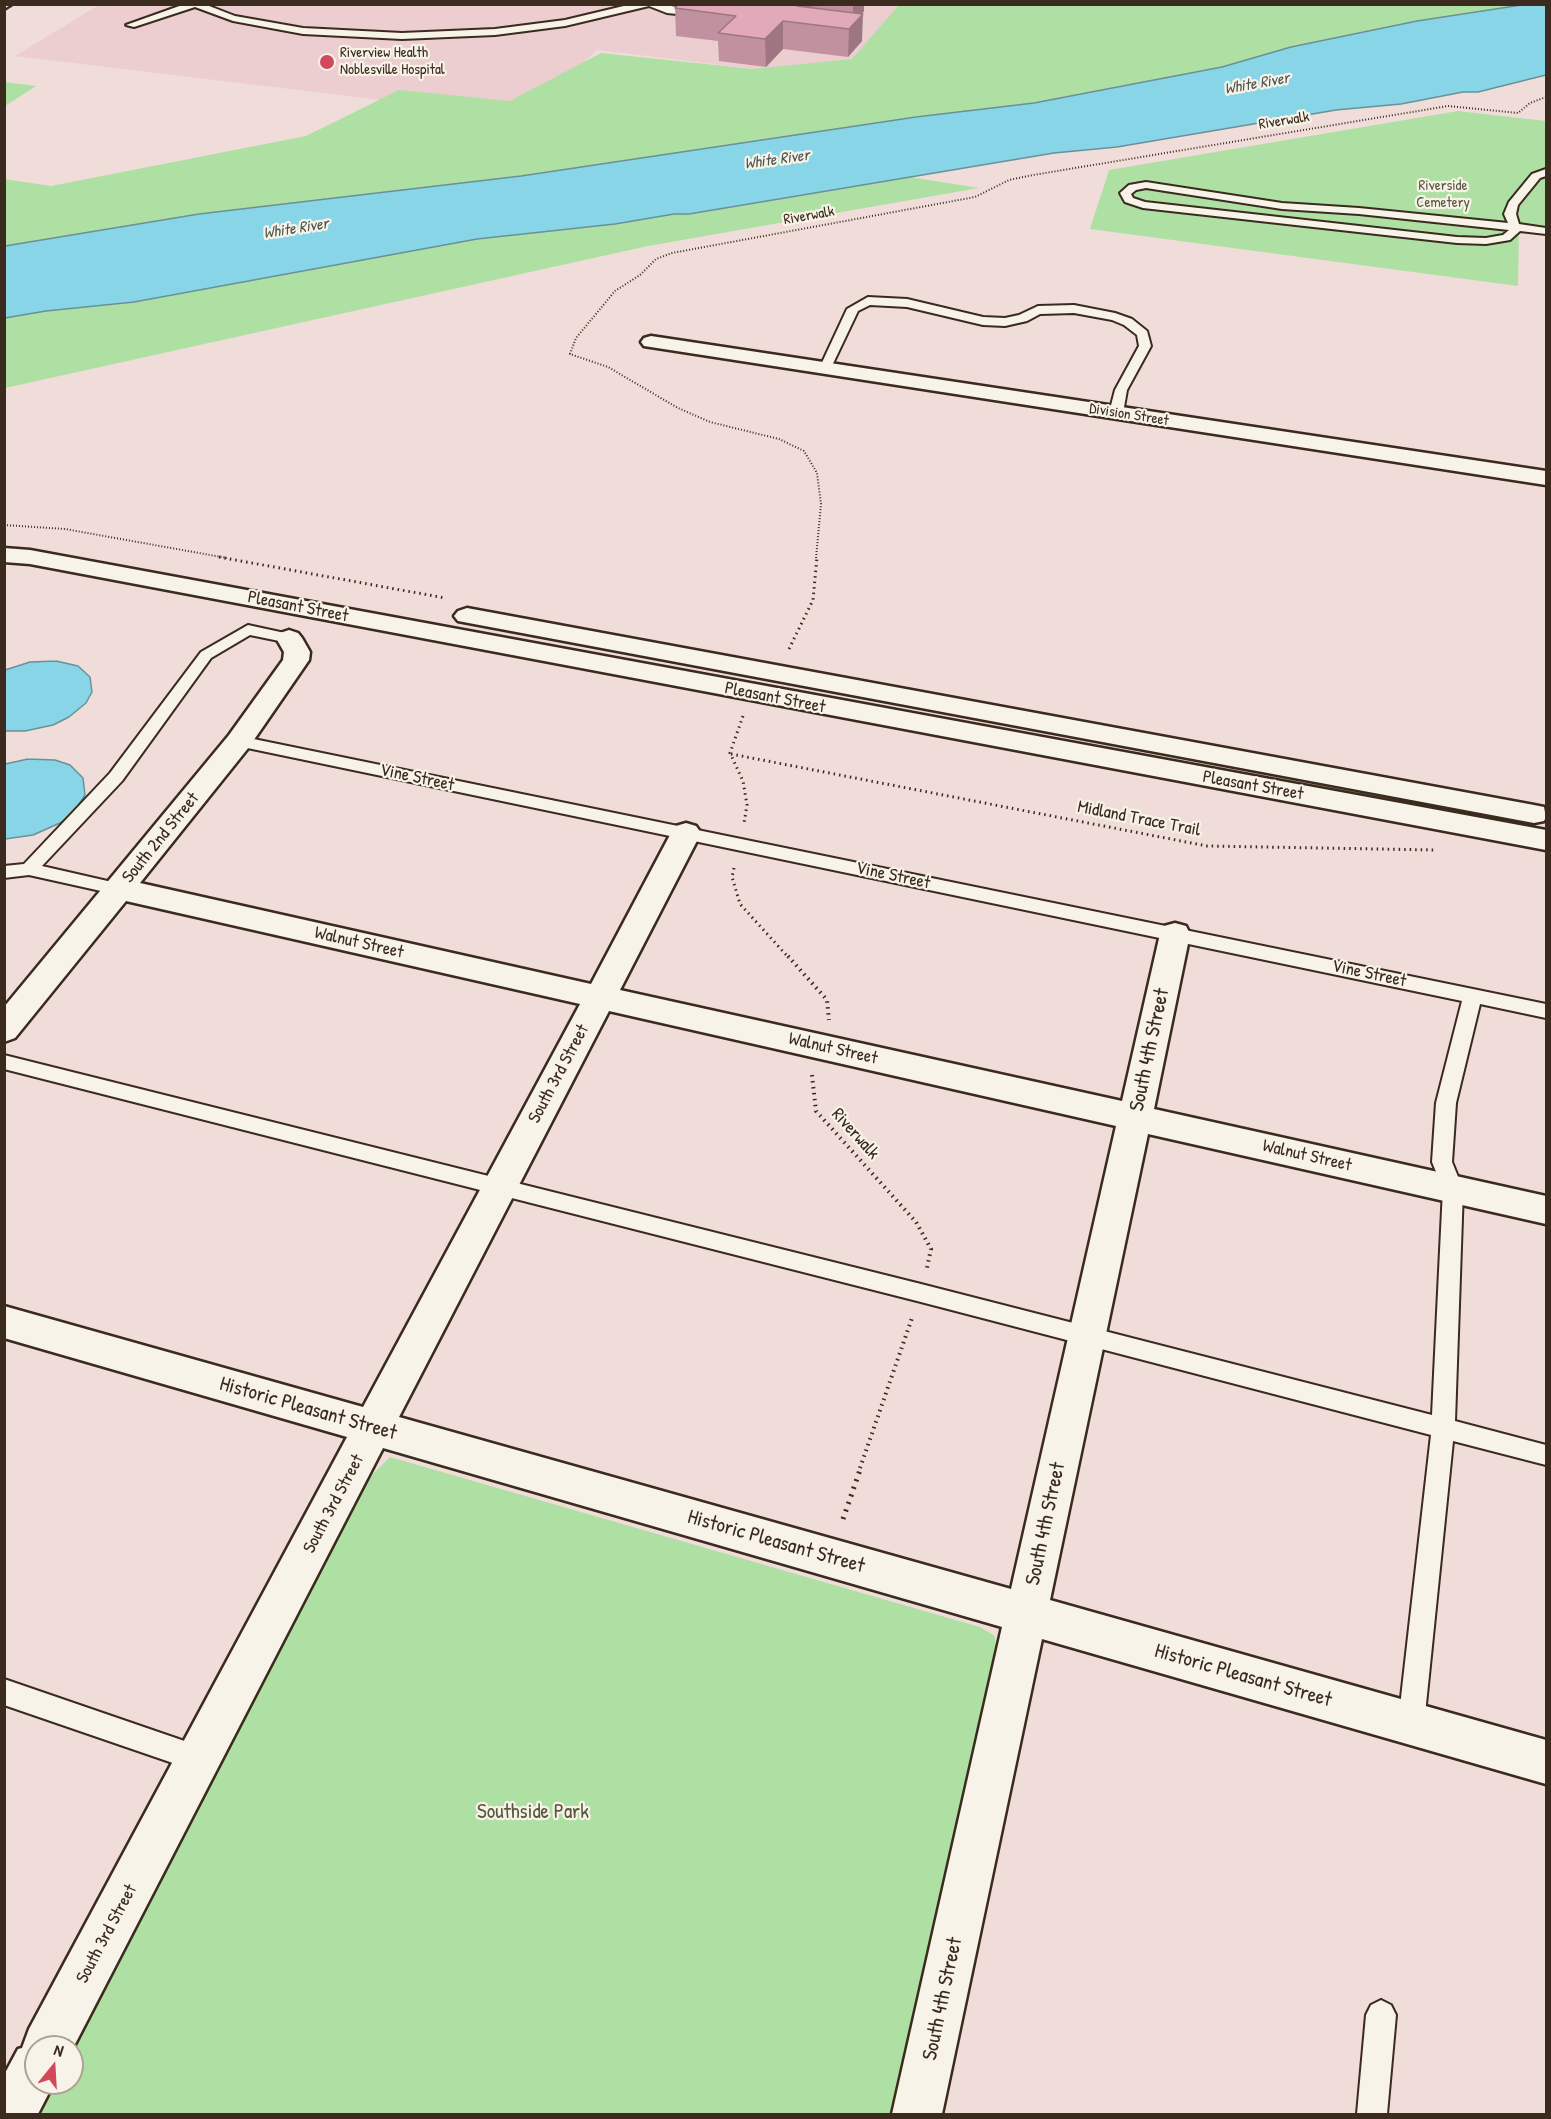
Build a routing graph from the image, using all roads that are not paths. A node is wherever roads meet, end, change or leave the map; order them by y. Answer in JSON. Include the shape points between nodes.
{"nodes":[{"id":1,"x":646,"y":4,"type":"edge"},
{"id":2,"x":652,"y":4,"type":"edge"},
{"id":3,"x":711,"y":4,"type":"edge"},
{"id":4,"x":195,"y":5,"type":"edge"},
{"id":5,"x":131,"y":25,"type":"dead end"},
{"id":6,"x":1546,"y":172,"type":"edge"},
{"id":7,"x":1515,"y":227,"type":"junction"},
{"id":8,"x":1546,"y":231,"type":"edge"},
{"id":9,"x":651,"y":342,"type":"dead end"},
{"id":10,"x":825,"y":369,"type":"junction"},
{"id":11,"x":1116,"y":413,"type":"junction"},
{"id":12,"x":1546,"y":478,"type":"edge"},
{"id":13,"x":4,"y":535,"type":"edge"},
{"id":14,"x":4,"y":555,"type":"edge"},
{"id":15,"x":289,"y":638,"type":"joint"},
{"id":16,"x":239,"y":741,"type":"junction"},
{"id":17,"x":1546,"y":816,"type":"edge"},
{"id":18,"x":687,"y":833,"type":"junction"},
{"id":19,"x":1546,"y":840,"type":"edge"},
{"id":20,"x":29,"y":869,"type":"junction"},
{"id":21,"x":4,"y":872,"type":"edge"},
{"id":22,"x":119,"y":889,"type":"junction"},
{"id":23,"x":1175,"y":934,"type":"junction"},
{"id":24,"x":1473,"y":996,"type":"junction"},
{"id":25,"x":600,"y":997,"type":"junction"},
{"id":26,"x":1546,"y":1011,"type":"edge"},
{"id":27,"x":4,"y":1030,"type":"edge"},
{"id":28,"x":4,"y":1062,"type":"edge"},
{"id":29,"x":1136,"y":1117,"type":"junction"},
{"id":30,"x":498,"y":1188,"type":"junction"},
{"id":31,"x":1453,"y":1189,"type":"junction"},
{"id":32,"x":1546,"y":1210,"type":"edge"},
{"id":33,"x":4,"y":1322,"type":"edge"},
{"id":34,"x":1087,"y":1337,"type":"junction"},
{"id":35,"x":374,"y":1428,"type":"junction"},
{"id":36,"x":1443,"y":1430,"type":"junction"},
{"id":37,"x":1546,"y":1455,"type":"edge"},
{"id":38,"x":1027,"y":1614,"type":"junction"},
{"id":39,"x":4,"y":1692,"type":"edge"},
{"id":40,"x":1411,"y":1724,"type":"junction"},
{"id":41,"x":199,"y":1759,"type":"junction"},
{"id":42,"x":1546,"y":1762,"type":"edge"},
{"id":43,"x":1381,"y":2015,"type":"dead end"},
{"id":44,"x":53,"y":2035,"type":"edge"},
{"id":45,"x":24,"y":2090,"type":"edge"},
{"id":46,"x":11,"y":2115,"type":"edge"},
{"id":47,"x":917,"y":2115,"type":"edge"},
{"id":48,"x":1372,"y":2115,"type":"edge"}],
"edges":[{"from":1,"to":4,"type":"lane","via":[[565,23],[495,32],[402,36],[303,31],[233,18]]},
{"from":2,"to":3,"type":"lane","via":[[687,12],[706,9]]},
{"from":4,"to":5,"type":"lane"},
{"from":6,"to":7,"type":"lane","via":[[1536,176],[1513,204],[1510,214]]},
{"from":7,"to":7,"type":"lane","via":[[1282,206],[1146,185],[1125,193],[1129,200],[1143,205],[1457,240],[1506,238]]},
{"from":7,"to":8,"type":"lane"},
{"from":9,"to":10,"type":"street","name":"Division Street"},
{"from":10,"to":11,"type":"street","name":"Division Street"},
{"from":10,"to":11,"type":"lane","via":[[854,309],[868,301],[907,303],[983,321],[1005,322],[1038,310],[1074,309],[1115,317],[1143,334],[1145,346],[1121,390]]},
{"from":11,"to":12,"type":"street","name":"Division Street"},
{"from":13,"to":17,"type":"street","name":"Pleasant Street","via":[[51,540]]},
{"from":14,"to":19,"type":"street","name":"Pleasant Street"},
{"from":15,"to":16,"type":"street","name":"South 2nd Street","via":[[297,652],[296,660]]},
{"from":15,"to":20,"type":"lane","via":[[248,630],[206,655],[116,777]]},
{"from":16,"to":18,"type":"lane","name":"Vine Street"},
{"from":16,"to":22,"type":"street","name":"South 2nd Street"},
{"from":18,"to":23,"type":"lane","name":"Vine Street"},
{"from":18,"to":25,"type":"street","name":"South 3rd Street"},
{"from":20,"to":21,"type":"lane"},
{"from":20,"to":22,"type":"lane"},
{"from":22,"to":25,"type":"street","name":"Walnut Street"},
{"from":22,"to":27,"type":"street","name":"South 2nd Street"},
{"from":23,"to":24,"type":"lane","name":"Vine Street"},
{"from":23,"to":29,"type":"street","name":"South 4th Street"},
{"from":24,"to":26,"type":"lane","name":"Vine Street"},
{"from":24,"to":31,"type":"lane","via":[[1446,1103],[1442,1162]]},
{"from":25,"to":29,"type":"street","name":"Walnut Street"},
{"from":25,"to":30,"type":"street","name":"South 3rd Street"},
{"from":28,"to":30,"type":"lane"},
{"from":29,"to":31,"type":"street","name":"Walnut Street"},
{"from":29,"to":34,"type":"street","name":"South 4th Street"},
{"from":30,"to":34,"type":"lane"},
{"from":30,"to":35,"type":"street","name":"South 3rd Street"},
{"from":31,"to":32,"type":"street","name":"Walnut Street"},
{"from":31,"to":36,"type":"lane"},
{"from":33,"to":35,"type":"street","name":"Historic Pleasant Street"},
{"from":34,"to":36,"type":"lane"},
{"from":34,"to":38,"type":"street","name":"South 4th Street"},
{"from":35,"to":38,"type":"street","name":"Historic Pleasant Street"},
{"from":35,"to":41,"type":"street","name":"South 3rd Street"},
{"from":36,"to":37,"type":"lane"},
{"from":36,"to":40,"type":"lane"},
{"from":38,"to":40,"type":"street","name":"Historic Pleasant Street"},
{"from":38,"to":47,"type":"street","name":"South 4th Street"},
{"from":39,"to":41,"type":"lane"},
{"from":40,"to":42,"type":"street","name":"Historic Pleasant Street"},
{"from":41,"to":44,"type":"street","name":"South 3rd Street"},
{"from":43,"to":48,"type":"lane"},
{"from":45,"to":46,"type":"street"}]}
